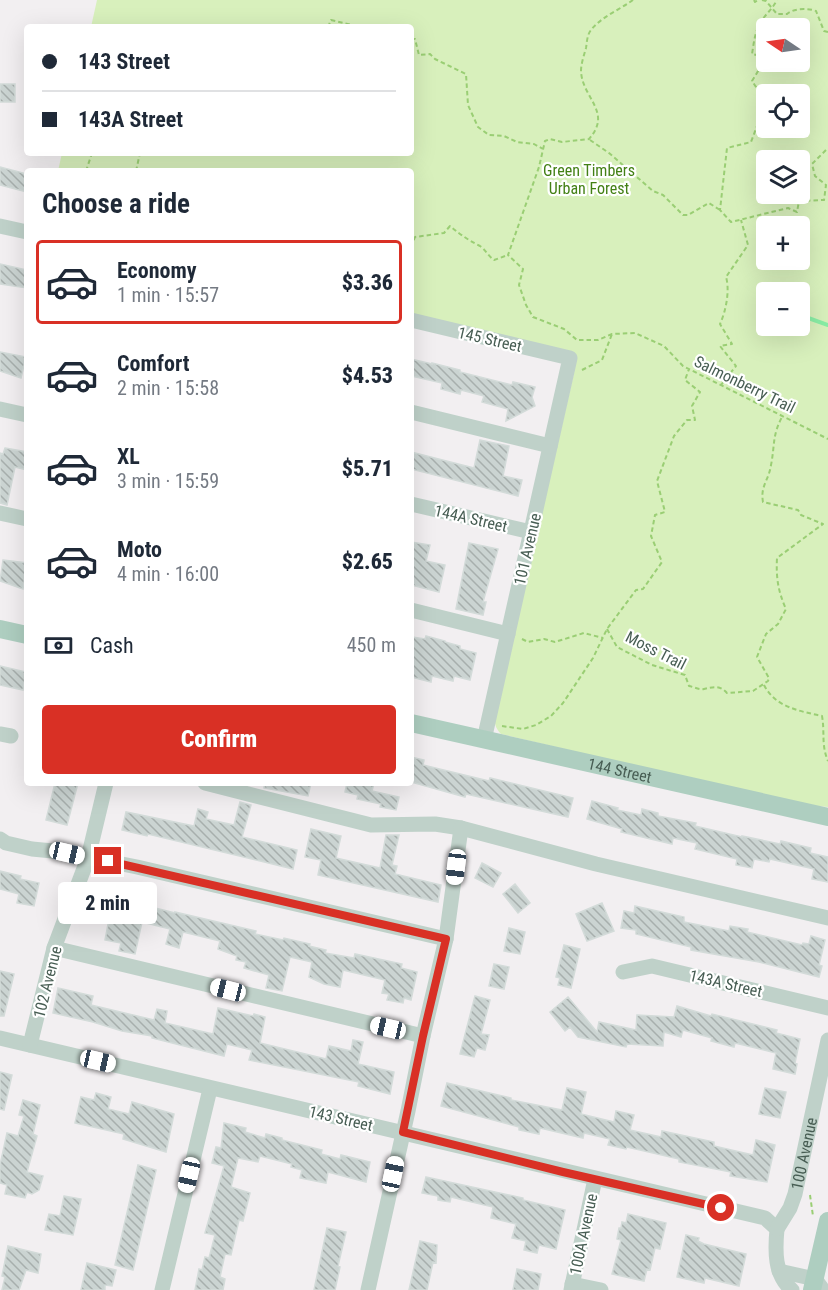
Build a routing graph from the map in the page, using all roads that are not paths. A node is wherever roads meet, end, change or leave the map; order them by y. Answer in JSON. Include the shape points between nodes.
{"nodes":[{"id":1,"x":0,"y":226,"type":"edge"},
{"id":2,"x":24,"y":231,"type":"edge"},
{"id":3,"x":414,"y":321,"type":"edge"},
{"id":4,"x":570,"y":358,"type":"joint"},
{"id":5,"x":0,"y":409,"type":"edge"},
{"id":6,"x":414,"y":413,"type":"edge"},
{"id":7,"x":24,"y":414,"type":"edge"},
{"id":8,"x":550,"y":446,"type":"junction"},
{"id":9,"x":414,"y":505,"type":"edge"},
{"id":10,"x":0,"y":513,"type":"edge"},
{"id":11,"x":24,"y":518,"type":"edge"},
{"id":12,"x":531,"y":532,"type":"junction"},
{"id":13,"x":414,"y":611,"type":"edge"},
{"id":14,"x":0,"y":628,"type":"edge"},
{"id":15,"x":24,"y":634,"type":"edge"},
{"id":16,"x":508,"y":634,"type":"junction"},
{"id":17,"x":414,"y":723,"type":"edge"},
{"id":18,"x":488,"y":733,"type":"junction"},
{"id":19,"x":105,"y":786,"type":"edge"},
{"id":20,"x":217,"y":786,"type":"edge"},
{"id":21,"x":828,"y":817,"type":"edge"},
{"id":22,"x":460,"y":828,"type":"junction"},
{"id":23,"x":0,"y":839,"type":"edge"},
{"id":24,"x":88,"y":858,"type":"junction"},
{"id":25,"x":828,"y":918,"type":"edge"},
{"id":26,"x":446,"y":939,"type":"junction"},
{"id":27,"x":54,"y":948,"type":"junction"},
{"id":28,"x":623,"y":972,"type":"dead end"},
{"id":29,"x":828,"y":1008,"type":"edge"},
{"id":30,"x":423,"y":1036,"type":"junction"},
{"id":31,"x":0,"y":1038,"type":"edge"},
{"id":32,"x":828,"y":1040,"type":"edge"},
{"id":33,"x":30,"y":1045,"type":"junction"},
{"id":34,"x":210,"y":1089,"type":"junction"},
{"id":35,"x":403,"y":1132,"type":"junction"},
{"id":36,"x":596,"y":1179,"type":"junction"},
{"id":37,"x":828,"y":1221,"type":"edge"},
{"id":38,"x":777,"y":1229,"type":"junction"},
{"id":39,"x":779,"y":1270,"type":"junction"},
{"id":40,"x":817,"y":1286,"type":"edge"},
{"id":41,"x":572,"y":1287,"type":"edge"},
{"id":42,"x":162,"y":1290,"type":"edge"},
{"id":43,"x":368,"y":1290,"type":"edge"},
{"id":44,"x":601,"y":1290,"type":"edge"},
{"id":45,"x":792,"y":1290,"type":"edge"}],
"edges":[{"from":1,"to":2,"type":"street"},
{"from":3,"to":4,"type":"street","name":"145 Street"},
{"from":4,"to":8,"type":"street","name":"101 Avenue"},
{"from":5,"to":7,"type":"street"},
{"from":6,"to":8,"type":"street"},
{"from":8,"to":12,"type":"street","name":"101 Avenue"},
{"from":9,"to":12,"type":"street","name":"144A Street"},
{"from":10,"to":11,"type":"street"},
{"from":12,"to":16,"type":"street","name":"101 Avenue"},
{"from":13,"to":16,"type":"street"},
{"from":14,"to":15,"type":"main road"},
{"from":16,"to":18,"type":"street","name":"101 Avenue"},
{"from":17,"to":18,"type":"main road","name":"144 Street"},
{"from":18,"to":21,"type":"main road","name":"144 Street"},
{"from":19,"to":24,"type":"street","name":"102 Avenue"},
{"from":20,"to":22,"type":"street","via":[[371,825],[435,824]]},
{"from":22,"to":25,"type":"street"},
{"from":22,"to":26,"type":"street"},
{"from":23,"to":24,"type":"street","via":[[32,849]]},
{"from":24,"to":26,"type":"street"},
{"from":24,"to":27,"type":"street","name":"102 Avenue"},
{"from":26,"to":30,"type":"street"},
{"from":27,"to":30,"type":"street"},
{"from":27,"to":33,"type":"street","name":"102 Avenue"},
{"from":28,"to":29,"type":"street","name":"143A Street","via":[[652,966]]},
{"from":30,"to":35,"type":"street"},
{"from":31,"to":33,"type":"street","name":"143 Street"},
{"from":32,"to":38,"type":"street","name":"100 Avenue","via":[[795,1194]]},
{"from":33,"to":34,"type":"street","name":"143 Street"},
{"from":34,"to":35,"type":"street","name":"143 Street"},
{"from":34,"to":42,"type":"street"},
{"from":35,"to":36,"type":"street","name":"143 Street"},
{"from":35,"to":43,"type":"street"},
{"from":36,"to":38,"type":"street","name":"143 Street","via":[[765,1218]]},
{"from":36,"to":41,"type":"street","name":"100A Avenue"},
{"from":37,"to":40,"type":"main road"},
{"from":38,"to":39,"type":"street"},
{"from":39,"to":40,"type":"street"},
{"from":39,"to":45,"type":"street"},
{"from":41,"to":44,"type":"street"}]}
